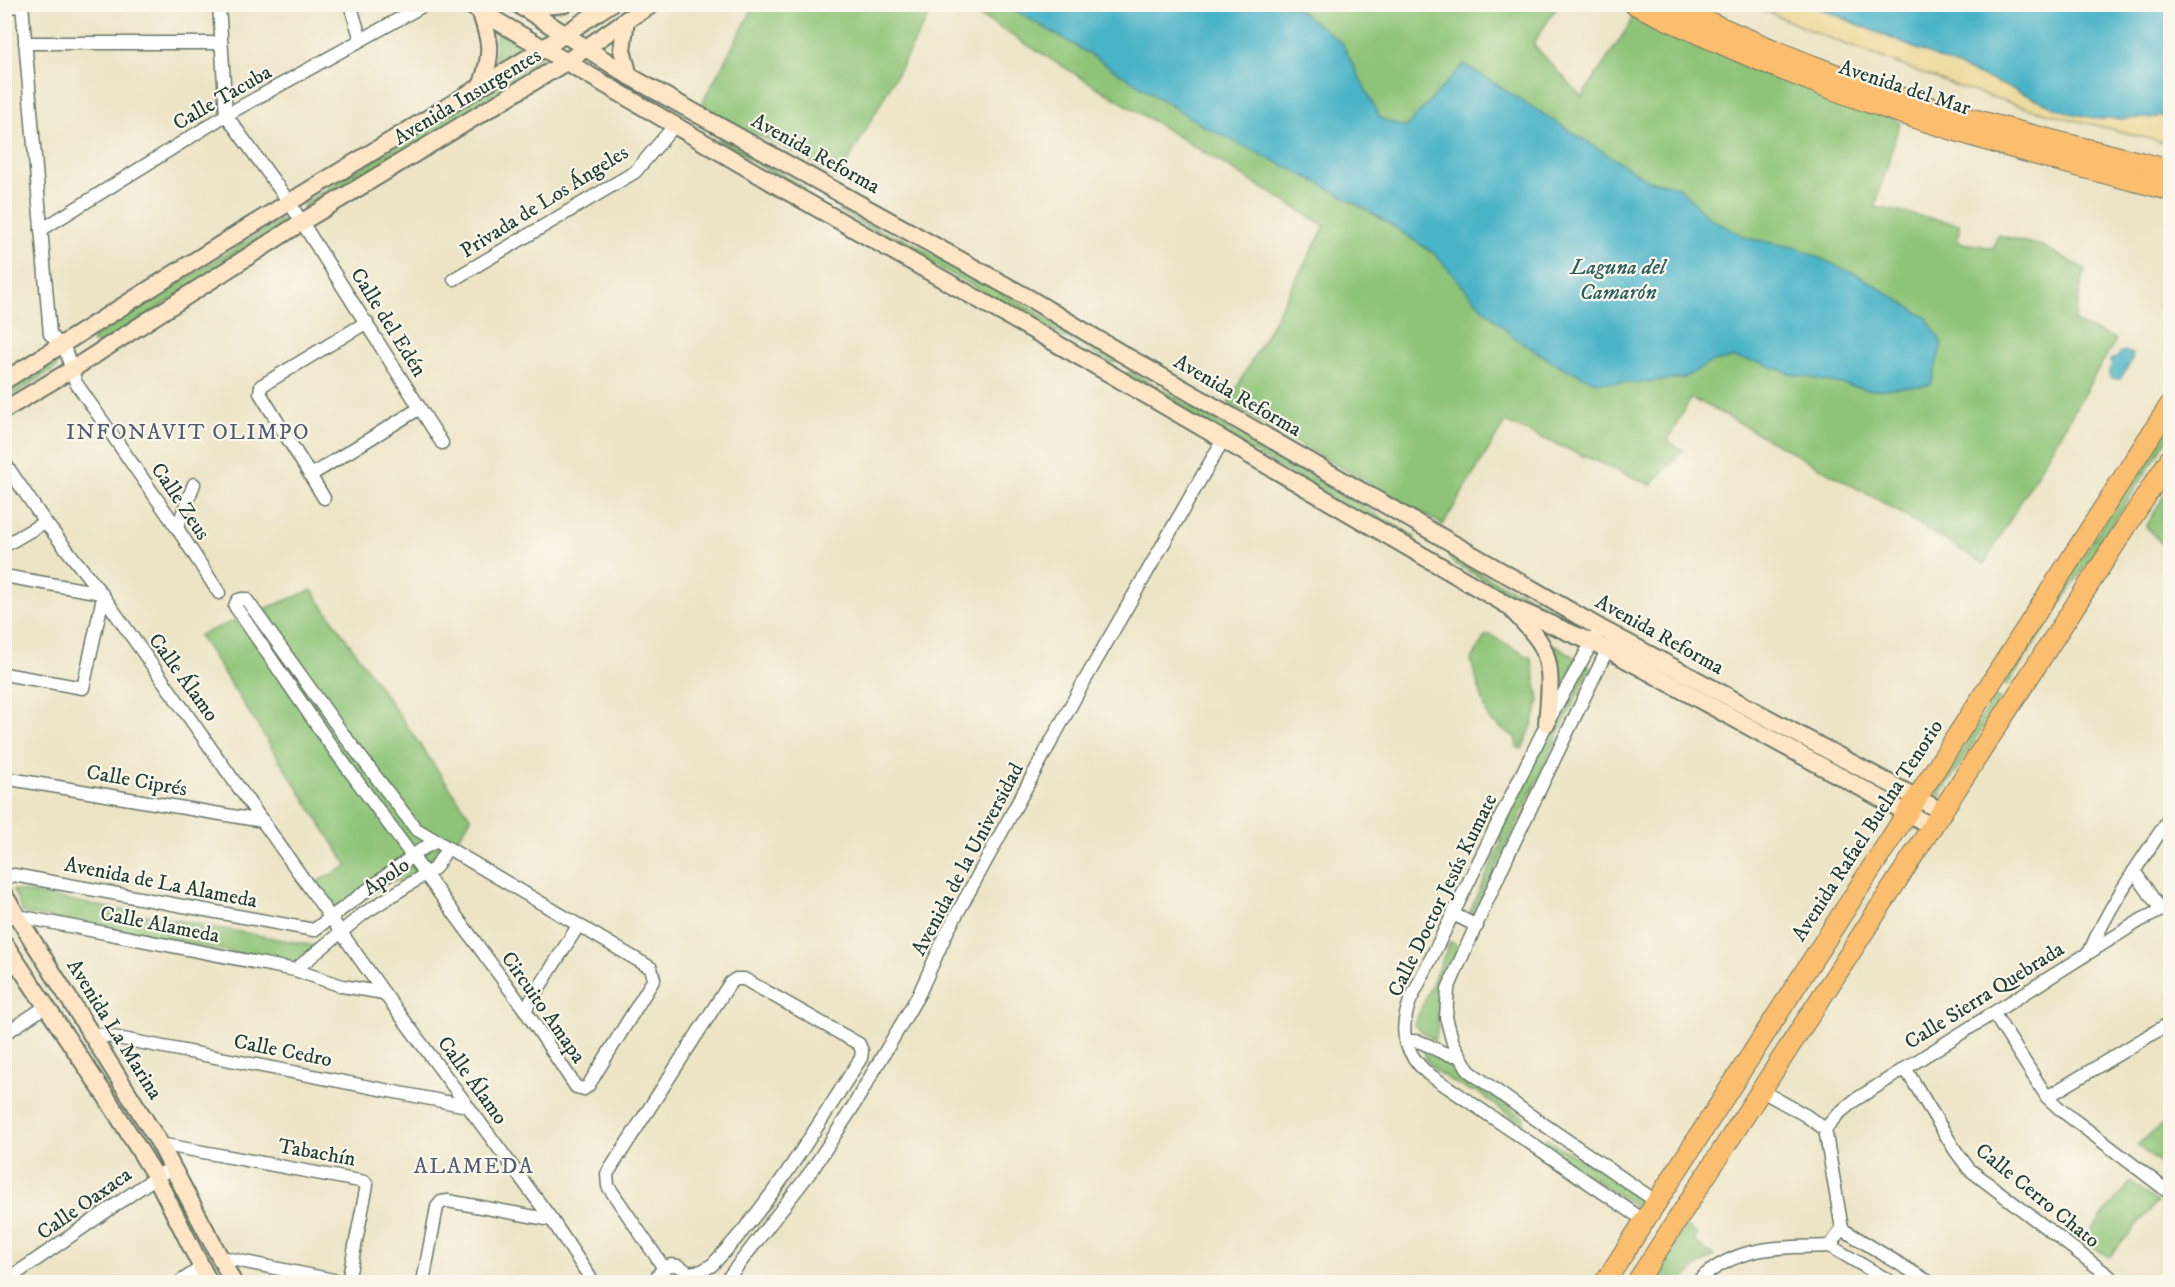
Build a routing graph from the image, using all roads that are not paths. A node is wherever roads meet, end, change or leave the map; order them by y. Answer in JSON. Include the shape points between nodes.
{"nodes":[{"id":1,"x":219,"y":4,"type":"edge"},
{"id":2,"x":350,"y":4,"type":"edge"},
{"id":3,"x":426,"y":4,"type":"edge"},
{"id":4,"x":565,"y":4,"type":"edge"},
{"id":5,"x":603,"y":4,"type":"edge"},
{"id":6,"x":653,"y":4,"type":"edge"},
{"id":7,"x":1634,"y":4,"type":"edge"},
{"id":8,"x":1669,"y":4,"type":"edge"},
{"id":9,"x":22,"y":5,"type":"edge"},
{"id":10,"x":610,"y":5,"type":"edge"},
{"id":11,"x":521,"y":6,"type":"edge"},
{"id":12,"x":4,"y":7,"type":"edge"},
{"id":13,"x":474,"y":8,"type":"edge"},
{"id":14,"x":626,"y":20,"type":"junction"},
{"id":15,"x":566,"y":33,"type":"junction"},
{"id":16,"x":361,"y":40,"type":"junction"},
{"id":17,"x":221,"y":43,"type":"junction"},
{"id":18,"x":25,"y":44,"type":"junction"},
{"id":19,"x":544,"y":48,"type":"junction"},
{"id":20,"x":587,"y":48,"type":"junction"},
{"id":21,"x":566,"y":62,"type":"junction"},
{"id":22,"x":629,"y":76,"type":"junction"},
{"id":23,"x":482,"y":84,"type":"junction"},
{"id":24,"x":226,"y":115,"type":"junction"},
{"id":25,"x":675,"y":125,"type":"junction"},
{"id":26,"x":722,"y":126,"type":"junction"},
{"id":27,"x":708,"y":145,"type":"junction"},
{"id":28,"x":2170,"y":170,"type":"edge"},
{"id":29,"x":830,"y":188,"type":"junction"},
{"id":30,"x":2170,"y":190,"type":"edge"},
{"id":31,"x":290,"y":202,"type":"junction"},
{"id":32,"x":819,"y":207,"type":"junction"},
{"id":33,"x":302,"y":222,"type":"junction"},
{"id":34,"x":41,"y":230,"type":"junction"},
{"id":35,"x":454,"y":279,"type":"dead end"},
{"id":36,"x":367,"y":322,"type":"junction"},
{"id":37,"x":61,"y":345,"type":"junction"},
{"id":38,"x":71,"y":370,"type":"junction"},
{"id":39,"x":9,"y":375,"type":"edge"},
{"id":40,"x":2170,"y":405,"type":"edge"},
{"id":41,"x":420,"y":408,"type":"junction"},
{"id":42,"x":4,"y":410,"type":"edge"},
{"id":43,"x":1223,"y":440,"type":"junction"},
{"id":44,"x":442,"y":443,"type":"dead end"},
{"id":45,"x":2170,"y":459,"type":"edge"},
{"id":46,"x":4,"y":462,"type":"edge"},
{"id":47,"x":311,"y":475,"type":"junction"},
{"id":48,"x":194,"y":483,"type":"dead end"},
{"id":49,"x":324,"y":498,"type":"dead end"},
{"id":50,"x":45,"y":522,"type":"junction"},
{"id":51,"x":177,"y":528,"type":"junction"},
{"id":52,"x":4,"y":546,"type":"edge"},
{"id":53,"x":4,"y":576,"type":"edge"},
{"id":54,"x":219,"y":593,"type":"dead end"},
{"id":55,"x":102,"y":595,"type":"junction"},
{"id":56,"x":1509,"y":606,"type":"junction"},
{"id":57,"x":1603,"y":639,"type":"junction"},
{"id":58,"x":4,"y":674,"type":"edge"},
{"id":59,"x":1547,"y":723,"type":"junction"},
{"id":60,"x":340,"y":730,"type":"junction"},
{"id":61,"x":327,"y":740,"type":"junction"},
{"id":62,"x":4,"y":778,"type":"edge"},
{"id":63,"x":1912,"y":806,"type":"junction"},
{"id":64,"x":2170,"y":817,"type":"edge"},
{"id":65,"x":1938,"y":820,"type":"junction"},
{"id":66,"x":263,"y":821,"type":"junction"},
{"id":67,"x":437,"y":841,"type":"junction"},
{"id":68,"x":447,"y":849,"type":"junction"},
{"id":69,"x":412,"y":858,"type":"junction"},
{"id":70,"x":2134,"y":872,"type":"junction"},
{"id":71,"x":424,"y":874,"type":"junction"},
{"id":72,"x":4,"y":879,"type":"edge"},
{"id":73,"x":4,"y":895,"type":"edge"},
{"id":74,"x":2166,"y":908,"type":"edge"},
{"id":75,"x":1453,"y":915,"type":"junction"},
{"id":76,"x":331,"y":916,"type":"junction"},
{"id":77,"x":11,"y":917,"type":"edge"},
{"id":78,"x":578,"y":926,"type":"junction"},
{"id":79,"x":1477,"y":926,"type":"junction"},
{"id":80,"x":311,"y":930,"type":"joint"},
{"id":81,"x":341,"y":932,"type":"junction"},
{"id":82,"x":4,"y":943,"type":"edge"},
{"id":83,"x":2090,"y":951,"type":"junction"},
{"id":84,"x":295,"y":970,"type":"junction"},
{"id":85,"x":384,"y":993,"type":"junction"},
{"id":86,"x":45,"y":1007,"type":"junction"},
{"id":87,"x":525,"y":1010,"type":"junction"},
{"id":88,"x":1994,"y":1014,"type":"junction"},
{"id":89,"x":2170,"y":1023,"type":"edge"},
{"id":90,"x":92,"y":1033,"type":"junction"},
{"id":91,"x":4,"y":1034,"type":"edge"},
{"id":92,"x":1405,"y":1042,"type":"junction"},
{"id":93,"x":1458,"y":1055,"type":"junction"},
{"id":94,"x":1905,"y":1068,"type":"junction"},
{"id":95,"x":1762,"y":1091,"type":"junction"},
{"id":96,"x":2047,"y":1097,"type":"junction"},
{"id":97,"x":467,"y":1106,"type":"junction"},
{"id":98,"x":1825,"y":1129,"type":"junction"},
{"id":99,"x":160,"y":1144,"type":"junction"},
{"id":100,"x":173,"y":1167,"type":"junction"},
{"id":101,"x":156,"y":1177,"type":"junction"},
{"id":102,"x":2170,"y":1194,"type":"edge"},
{"id":103,"x":1658,"y":1202,"type":"junction"},
{"id":104,"x":552,"y":1220,"type":"junction"},
{"id":105,"x":1645,"y":1221,"type":"junction"},
{"id":106,"x":1842,"y":1229,"type":"junction"},
{"id":107,"x":1830,"y":1246,"type":"junction"},
{"id":108,"x":221,"y":1257,"type":"junction"},
{"id":109,"x":664,"y":1268,"type":"junction"},
{"id":110,"x":205,"y":1275,"type":"edge"},
{"id":111,"x":690,"y":1278,"type":"edge"},
{"id":112,"x":4,"y":1282,"type":"edge"},
{"id":113,"x":180,"y":1282,"type":"edge"},
{"id":114,"x":233,"y":1282,"type":"edge"},
{"id":115,"x":343,"y":1282,"type":"edge"},
{"id":116,"x":348,"y":1282,"type":"edge"},
{"id":117,"x":423,"y":1282,"type":"edge"},
{"id":118,"x":593,"y":1282,"type":"edge"},
{"id":119,"x":656,"y":1282,"type":"edge"},
{"id":120,"x":725,"y":1282,"type":"edge"},
{"id":121,"x":1605,"y":1282,"type":"edge"},
{"id":122,"x":1637,"y":1282,"type":"edge"},
{"id":123,"x":1697,"y":1282,"type":"edge"},
{"id":124,"x":1891,"y":1282,"type":"edge"},
{"id":125,"x":1929,"y":1282,"type":"edge"},
{"id":126,"x":2117,"y":1282,"type":"edge"}],
"edges":[{"from":1,"to":17,"type":"street"},
{"from":2,"to":16,"type":"street"},
{"from":3,"to":16,"type":"street","name":"Calle Tacuba"},
{"from":4,"to":11,"type":"main road"},
{"from":5,"to":10,"type":"main road"},
{"from":6,"to":14,"type":"main road","name":"Avenida Insurgentes"},
{"from":7,"to":30,"type":"main road","name":"Avenida del Mar","via":[[1704,38],[1890,110]]},
{"from":8,"to":28,"type":"main road","name":"Avenida del Mar","via":[[1783,55],[1898,96]]},
{"from":9,"to":12,"type":"street"},
{"from":9,"to":18,"type":"street","name":"Calle Zeus"},
{"from":10,"to":15,"type":"main road","name":"Avenida Insurgentes"},
{"from":11,"to":15,"type":"main road","name":"Avenida Reforma"},
{"from":13,"to":19,"type":"main road","name":"Avenida Reforma"},
{"from":13,"to":23,"type":"main road","via":[[490,49]]},
{"from":14,"to":20,"type":"main road","name":"Avenida Insurgentes"},
{"from":14,"to":22,"type":"main road","via":[[622,50]]},
{"from":15,"to":19,"type":"main road","name":"Avenida Insurgentes"},
{"from":15,"to":20,"type":"main road","name":"Avenida Reforma"},
{"from":16,"to":24,"type":"street","name":"Calle Tacuba"},
{"from":17,"to":18,"type":"street"},
{"from":17,"to":24,"type":"street"},
{"from":18,"to":34,"type":"street","name":"Calle Zeus"},
{"from":19,"to":21,"type":"main road","name":"Avenida Reforma"},
{"from":19,"to":23,"type":"main road","name":"Avenida Insurgentes"},
{"from":20,"to":21,"type":"main road","name":"Avenida Insurgentes"},
{"from":20,"to":22,"type":"main road","name":"Avenida Reforma"},
{"from":21,"to":25,"type":"main road","name":"Avenida Reforma"},
{"from":21,"to":33,"type":"main road","name":"Avenida Insurgentes"},
{"from":22,"to":26,"type":"main road","name":"Avenida Reforma"},
{"from":23,"to":31,"type":"main road","name":"Avenida Insurgentes"},
{"from":24,"to":31,"type":"street"},
{"from":24,"to":34,"type":"street","name":"Calle Tacuba"},
{"from":25,"to":27,"type":"main road","name":"Avenida Reforma"},
{"from":25,"to":35,"type":"street","name":"Privada de Los Ángeles","via":[[635,172]]},
{"from":26,"to":27,"type":"main road"},
{"from":26,"to":29,"type":"main road","name":"Avenida Reforma"},
{"from":27,"to":32,"type":"main road","name":"Avenida Reforma"},
{"from":29,"to":32,"type":"main road"},
{"from":29,"to":57,"type":"main road","name":"Avenida Reforma","via":[[1032,300]]},
{"from":31,"to":33,"type":"street"},
{"from":31,"to":37,"type":"main road","name":"Avenida Insurgentes"},
{"from":32,"to":43,"type":"main road","name":"Avenida Reforma"},
{"from":33,"to":36,"type":"street","name":"Calle del Edén"},
{"from":33,"to":38,"type":"main road","name":"Avenida Insurgentes"},
{"from":34,"to":37,"type":"street","name":"Calle Zeus","via":[[50,334]]},
{"from":36,"to":41,"type":"street","name":"Calle del Edén"},
{"from":36,"to":47,"type":"street","via":[[259,389]]},
{"from":37,"to":38,"type":"street","name":"Calle Zeus"},
{"from":37,"to":39,"type":"main road","name":"Avenida Insurgentes"},
{"from":38,"to":42,"type":"main road","name":"Avenida Insurgentes"},
{"from":38,"to":51,"type":"street","name":"Calle Zeus","via":[[76,383]]},
{"from":40,"to":63,"type":"main road","name":"Avenida Rafael Buelna Tenorio"},
{"from":41,"to":44,"type":"street","name":"Calle del Edén"},
{"from":41,"to":47,"type":"street"},
{"from":43,"to":56,"type":"main road","name":"Avenida Reforma"},
{"from":43,"to":120,"type":"street","name":"Avenida de la Universidad","via":[[1081,687],[947,932],[919,994],[851,1110],[812,1170]]},
{"from":45,"to":65,"type":"main road"},
{"from":46,"to":50,"type":"street","name":"Calle Álamo"},
{"from":47,"to":49,"type":"street"},
{"from":48,"to":51,"type":"street"},
{"from":50,"to":52,"type":"street"},
{"from":50,"to":55,"type":"street","name":"Calle Álamo"},
{"from":51,"to":54,"type":"street","name":"Calle Zeus"},
{"from":53,"to":55,"type":"street"},
{"from":55,"to":58,"type":"street","via":[[83,688]]},
{"from":55,"to":66,"type":"street","name":"Calle Álamo"},
{"from":56,"to":57,"type":"main road","name":"Avenida Reforma"},
{"from":56,"to":59,"type":"main road","via":[[1539,641],[1548,660]]},
{"from":57,"to":59,"type":"street","name":"Calle Doctor Jesús Kumate"},
{"from":57,"to":63,"type":"main road","name":"Avenida Reforma"},
{"from":57,"to":79,"type":"street","name":"Calle Doctor Jesús Kumate"},
{"from":59,"to":75,"type":"street","name":"Calle Doctor Jesús Kumate"},
{"from":60,"to":61,"type":"street"},
{"from":60,"to":61,"type":"street","name":"Circuito Amapa","via":[[246,599],[238,600],[235,606]]},
{"from":60,"to":67,"type":"street","name":"Circuito Amapa","via":[[416,829]]},
{"from":61,"to":69,"type":"street","name":"Circuito Amapa"},
{"from":62,"to":66,"type":"street","name":"Calle Ciprés"},
{"from":63,"to":65,"type":"main road","name":"Avenida Reforma"},
{"from":63,"to":103,"type":"main road","name":"Avenida Rafael Buelna Tenorio"},
{"from":64,"to":70,"type":"street"},
{"from":65,"to":95,"type":"main road"},
{"from":66,"to":76,"type":"street","name":"Calle Álamo"},
{"from":67,"to":68,"type":"street","name":"Circuito Amapa"},
{"from":67,"to":69,"type":"street","name":"Apolo"},
{"from":68,"to":71,"type":"street","name":"Apolo","via":[[435,868]]},
{"from":68,"to":78,"type":"street","name":"Circuito Amapa"},
{"from":69,"to":71,"type":"street","name":"Circuito Amapa"},
{"from":69,"to":76,"type":"street","name":"Apolo"},
{"from":70,"to":74,"type":"street"},
{"from":70,"to":83,"type":"street"},
{"from":71,"to":81,"type":"street","name":"Apolo"},
{"from":71,"to":87,"type":"street","name":"Circuito Amapa"},
{"from":72,"to":80,"type":"street","name":"Avenida de La Alameda","via":[[14,875]]},
{"from":73,"to":77,"type":"main road","name":"Avenida La Marina"},
{"from":74,"to":83,"type":"street","name":"Calle Sierra Quebrada"},
{"from":75,"to":79,"type":"street"},
{"from":75,"to":92,"type":"street","name":"Calle Doctor Jesús Kumate","via":[[1410,1001],[1403,1029]]},
{"from":76,"to":80,"type":"street","name":"Apolo"},
{"from":76,"to":81,"type":"street","name":"Calle Álamo"},
{"from":77,"to":84,"type":"street","name":"Calle Alameda"},
{"from":77,"to":90,"type":"main road","name":"Avenida La Marina"},
{"from":78,"to":87,"type":"street"},
{"from":78,"to":87,"type":"street","name":"Circuito Amapa","via":[[651,968],[654,979],[588,1086],[576,1087]]},
{"from":79,"to":93,"type":"street","name":"Calle Doctor Jesús Kumate","via":[[1448,993],[1446,1017]]},
{"from":81,"to":84,"type":"street","name":"Apolo"},
{"from":81,"to":85,"type":"street","name":"Calle Álamo"},
{"from":82,"to":86,"type":"main road","name":"Avenida La Marina"},
{"from":83,"to":88,"type":"street","name":"Calle Sierra Quebrada"},
{"from":84,"to":85,"type":"street","name":"Calle Alameda","via":[[342,987]]},
{"from":85,"to":97,"type":"street","name":"Calle Álamo"},
{"from":86,"to":91,"type":"street"},
{"from":86,"to":101,"type":"main road","name":"Avenida La Marina"},
{"from":88,"to":94,"type":"street","name":"Calle Sierra Quebrada"},
{"from":88,"to":96,"type":"street"},
{"from":89,"to":96,"type":"street"},
{"from":90,"to":97,"type":"street","name":"Calle Cedro"},
{"from":90,"to":99,"type":"main road","name":"Avenida La Marina"},
{"from":92,"to":93,"type":"street","via":[[1416,1040],[1446,1054]]},
{"from":92,"to":105,"type":"street","via":[[1426,1073]]},
{"from":93,"to":103,"type":"street","name":"Calle Doctor Jesús Kumate","via":[[1469,1071]]},
{"from":94,"to":98,"type":"street","name":"Calle Sierra Quebrada","via":[[1855,1100]]},
{"from":94,"to":126,"type":"street","name":"Calle Cerro Chato","via":[[1969,1169]]},
{"from":95,"to":98,"type":"street"},
{"from":95,"to":122,"type":"main road"},
{"from":96,"to":102,"type":"street"},
{"from":97,"to":104,"type":"street","name":"Calle Álamo"},
{"from":98,"to":106,"type":"street"},
{"from":99,"to":100,"type":"main road","name":"Avenida La Marina"},
{"from":99,"to":116,"type":"street","name":"Tabachín","via":[[365,1182]]},
{"from":100,"to":101,"type":"street"},
{"from":100,"to":108,"type":"main road","name":"Avenida La Marina"},
{"from":101,"to":110,"type":"main road","name":"Avenida La Marina"},
{"from":101,"to":112,"type":"street","name":"Calle Oaxaca"},
{"from":103,"to":105,"type":"main road","name":"Avenida Rafael Buelna Tenorio"},
{"from":104,"to":117,"type":"street","via":[[441,1202]]},
{"from":104,"to":118,"type":"street","name":"Calle Álamo"},
{"from":105,"to":121,"type":"main road","name":"Avenida Rafael Buelna Tenorio"},
{"from":106,"to":107,"type":"street"},
{"from":106,"to":125,"type":"street"},
{"from":107,"to":123,"type":"street","via":[[1763,1248],[1737,1256]]},
{"from":107,"to":124,"type":"street"},
{"from":108,"to":114,"type":"main road","name":"Avenida La Marina"},
{"from":108,"to":115,"type":"street"},
{"from":109,"to":111,"type":"street","via":[[682,1267]]},
{"from":109,"to":111,"type":"street","via":[[608,1186],[607,1174],[730,983],[744,979],[859,1044],[861,1058],[768,1197],[712,1265]]},
{"from":109,"to":119,"type":"street"},
{"from":110,"to":113,"type":"street"}]}
